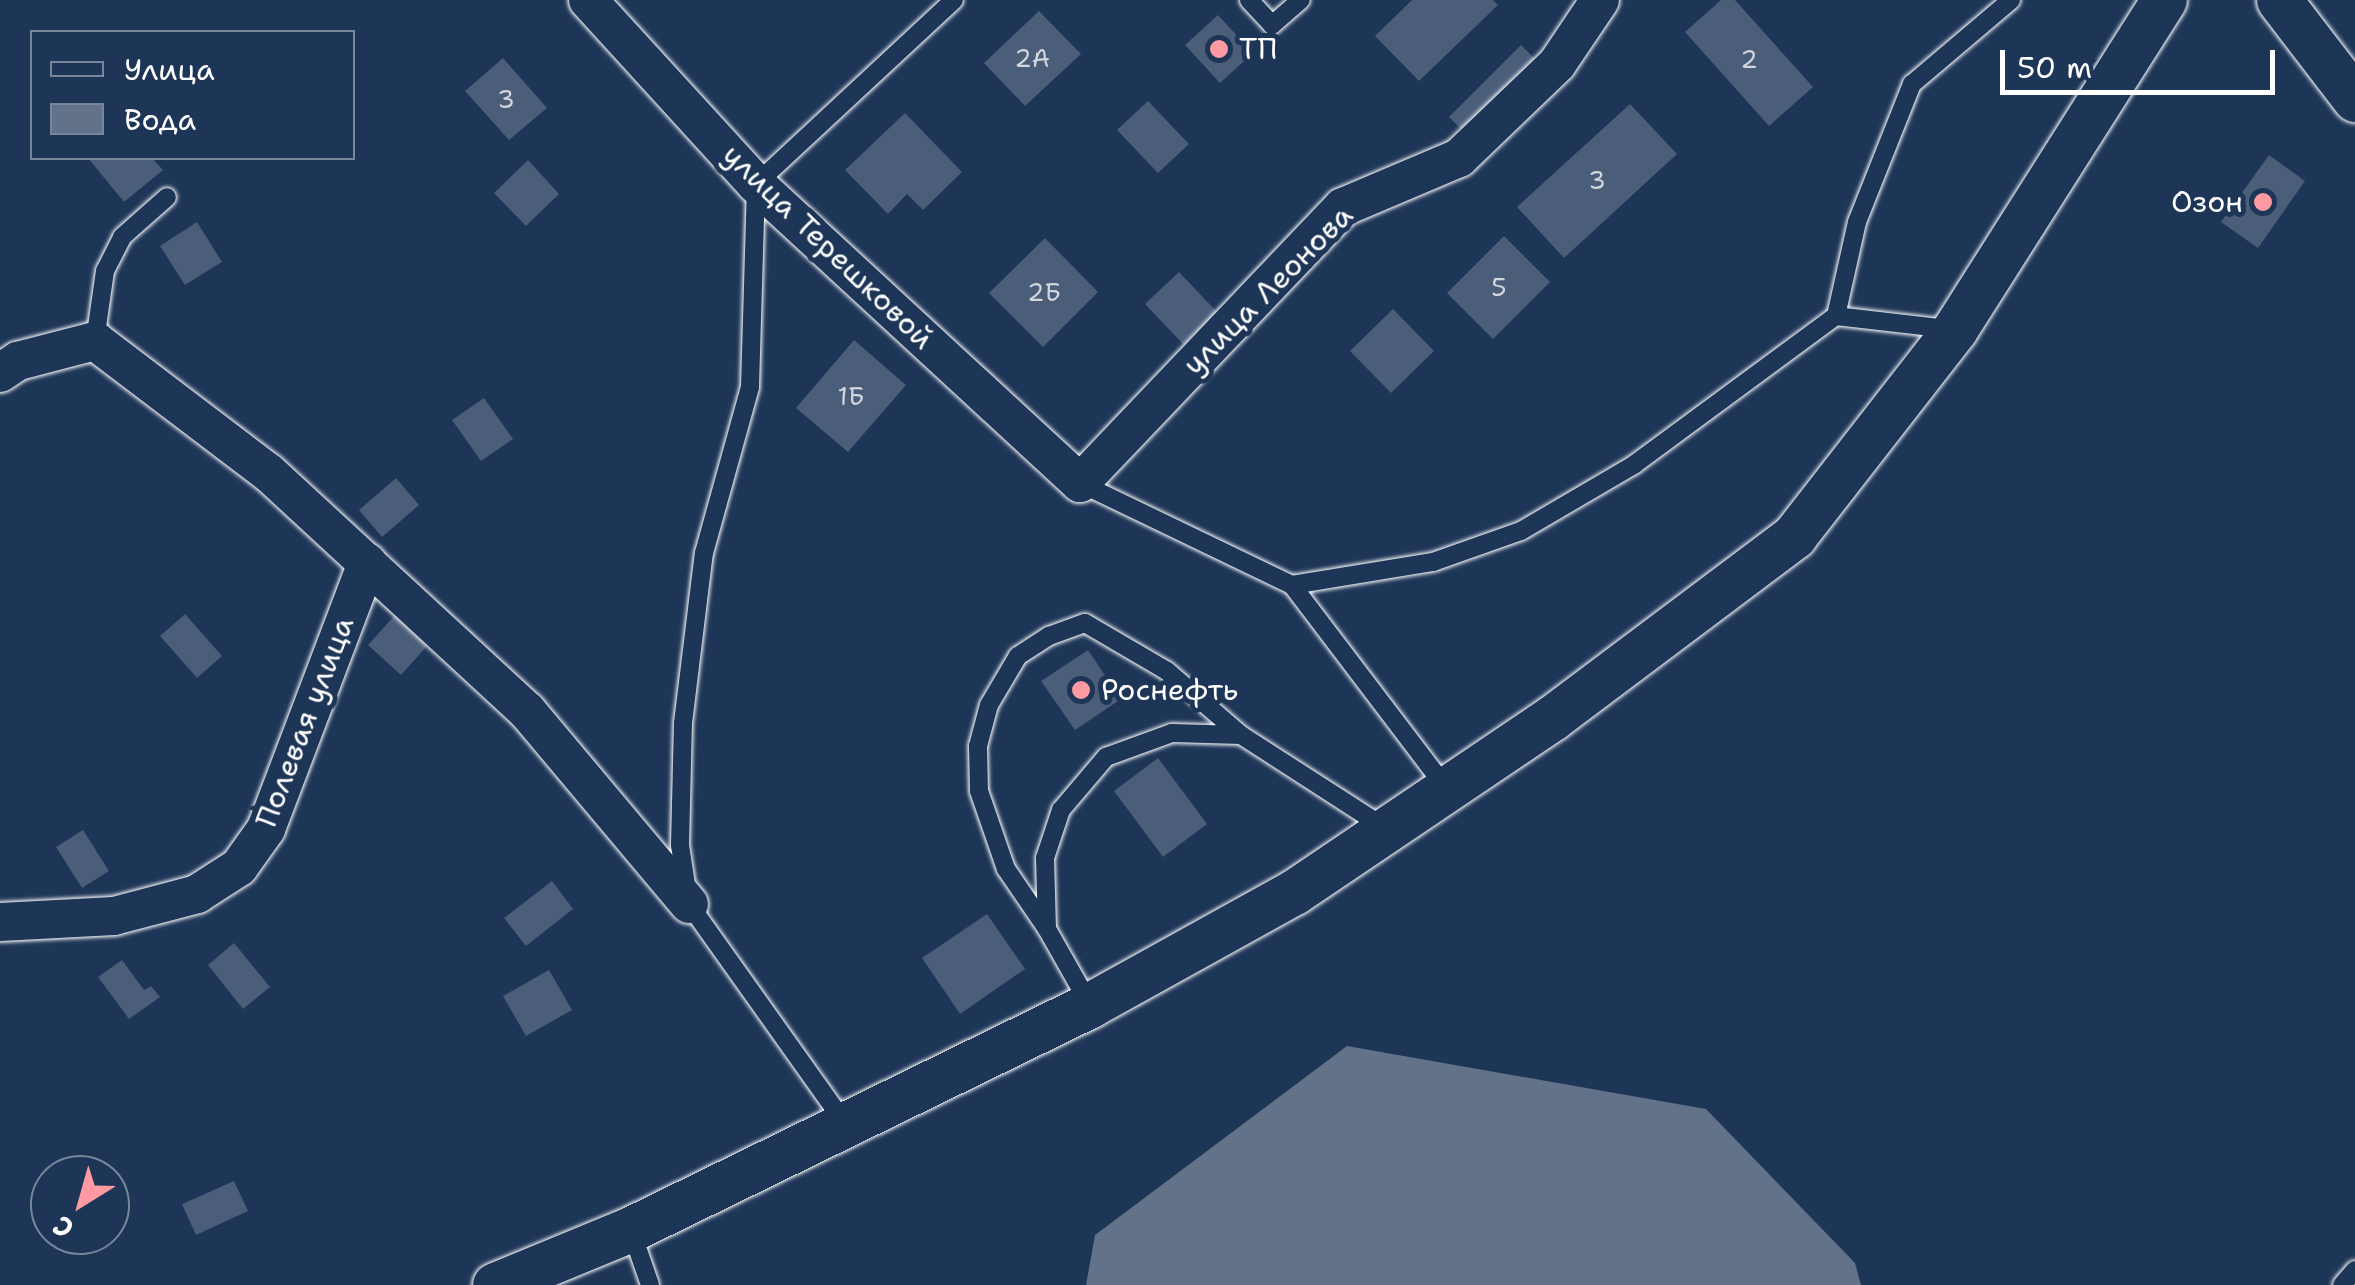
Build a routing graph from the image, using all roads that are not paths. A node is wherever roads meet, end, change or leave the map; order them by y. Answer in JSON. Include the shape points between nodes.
{"nodes":[{"id":1,"x":588,"y":0,"type":"edge"},
{"id":2,"x":954,"y":0,"type":"edge"},
{"id":3,"x":1249,"y":0,"type":"edge"},
{"id":4,"x":1301,"y":0,"type":"edge"},
{"id":5,"x":1600,"y":0,"type":"edge"},
{"id":6,"x":2012,"y":0,"type":"edge"},
{"id":7,"x":2164,"y":0,"type":"edge"},
{"id":8,"x":2279,"y":0,"type":"edge"},
{"id":9,"x":2355,"y":99,"type":"edge"},
{"id":10,"x":756,"y":184,"type":"junction"},
{"id":11,"x":167,"y":197,"type":"dead end"},
{"id":12,"x":1836,"y":316,"type":"junction"},
{"id":13,"x":1955,"y":329,"type":"junction"},
{"id":14,"x":95,"y":340,"type":"junction"},
{"id":15,"x":0,"y":373,"type":"edge"},
{"id":16,"x":1080,"y":484,"type":"junction"},
{"id":17,"x":367,"y":563,"type":"junction"},
{"id":18,"x":1292,"y":585,"type":"junction"},
{"id":19,"x":1241,"y":736,"type":"junction"},
{"id":20,"x":1447,"y":790,"type":"junction"},
{"id":21,"x":1388,"y":830,"type":"junction"},
{"id":22,"x":689,"y":904,"type":"junction"},
{"id":23,"x":0,"y":922,"type":"edge"},
{"id":24,"x":1048,"y":929,"type":"junction"},
{"id":25,"x":1090,"y":1006,"type":"junction"},
{"id":26,"x":846,"y":1125,"type":"junction"},
{"id":27,"x":631,"y":1229,"type":"junction"},
{"id":28,"x":2355,"y":1270,"type":"edge"},
{"id":29,"x":494,"y":1285,"type":"edge"},
{"id":30,"x":650,"y":1285,"type":"edge"},
{"id":31,"x":2342,"y":1285,"type":"edge"}],
"edges":[{"from":1,"to":10,"type":"street","name":"улица Терешковой"},
{"from":2,"to":10,"type":"lane"},
{"from":3,"to":4,"type":"lane","via":[[1272,25]]},
{"from":5,"to":16,"type":"street","name":"улица Леонова","via":[[1557,64],[1459,158],[1343,206]]},
{"from":6,"to":12,"type":"lane","via":[[1912,84],[1857,222]]},
{"from":7,"to":13,"type":"street"},
{"from":8,"to":9,"type":"street"},
{"from":10,"to":16,"type":"street","name":"улица Терешковой"},
{"from":10,"to":22,"type":"lane","via":[[750,387],[704,552],[683,723],[680,845]]},
{"from":11,"to":14,"type":"lane","via":[[122,237],[105,271]]},
{"from":12,"to":13,"type":"lane"},
{"from":12,"to":18,"type":"lane","via":[[1636,464],[1521,531],[1432,562]]},
{"from":13,"to":20,"type":"street","via":[[1794,536]]},
{"from":14,"to":15,"type":"street","via":[[18,361]]},
{"from":14,"to":17,"type":"street","via":[[269,473]]},
{"from":16,"to":18,"type":"lane"},
{"from":17,"to":22,"type":"street","via":[[528,710]]},
{"from":17,"to":23,"type":"street","name":"Полевая улица","via":[[266,830],[239,867],[198,894],[114,916]]},
{"from":18,"to":20,"type":"lane"},
{"from":19,"to":21,"type":"lane"},
{"from":19,"to":24,"type":"lane","via":[[1172,732],[1106,757],[1055,826],[1045,858]]},
{"from":19,"to":24,"type":"lane","via":[[1168,671],[1085,623],[1018,656],[989,705],[978,746],[979,790],[1006,869]]},
{"from":20,"to":21,"type":"street"},
{"from":21,"to":25,"type":"street","via":[[1294,892]]},
{"from":22,"to":26,"type":"lane"},
{"from":24,"to":25,"type":"lane"},
{"from":25,"to":26,"type":"street"},
{"from":26,"to":27,"type":"street"},
{"from":27,"to":29,"type":"street"},
{"from":27,"to":30,"type":"lane"},
{"from":28,"to":31,"type":"lane"}]}
